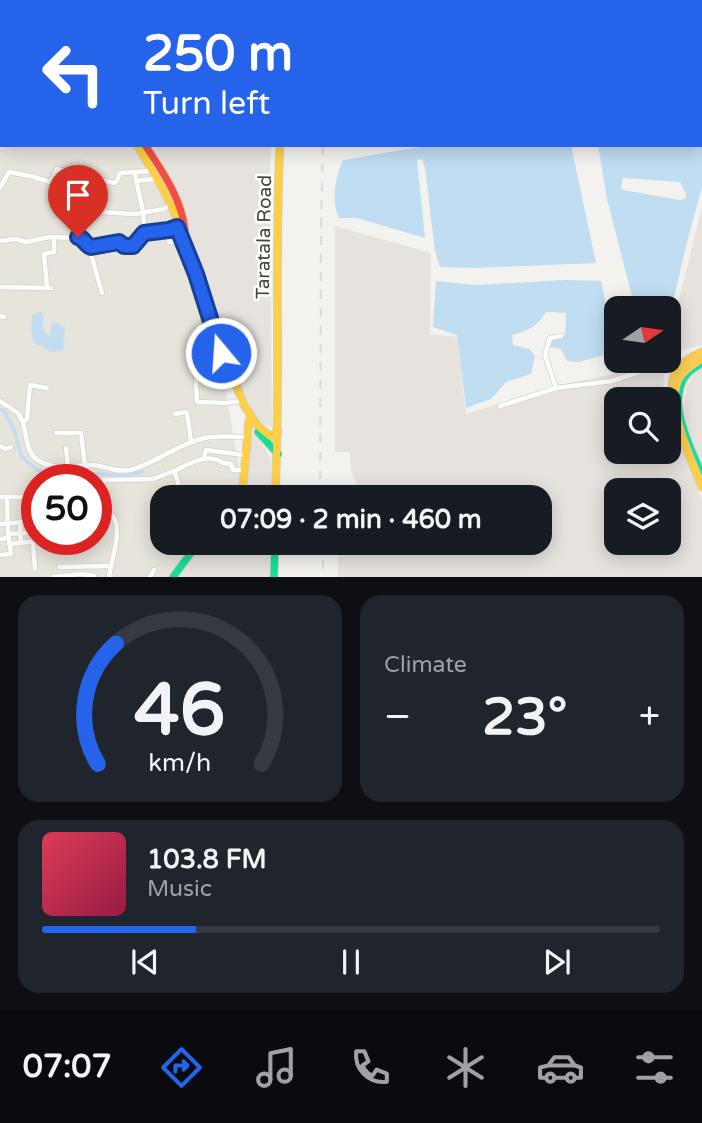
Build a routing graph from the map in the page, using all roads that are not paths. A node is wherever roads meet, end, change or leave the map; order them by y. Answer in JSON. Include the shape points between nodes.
{"nodes":[{"id":1,"x":136,"y":147,"type":"edge"},
{"id":2,"x":136,"y":147,"type":"edge"},
{"id":3,"x":146,"y":147,"type":"edge"},
{"id":4,"x":280,"y":147,"type":"edge"},
{"id":5,"x":150,"y":171,"type":"junction"},
{"id":6,"x":75,"y":173,"type":"junction"},
{"id":7,"x":135,"y":173,"type":"junction"},
{"id":8,"x":87,"y":177,"type":"junction"},
{"id":9,"x":155,"y":179,"type":"junction"},
{"id":10,"x":51,"y":181,"type":"junction"},
{"id":11,"x":136,"y":181,"type":"junction"},
{"id":12,"x":66,"y":187,"type":"junction"},
{"id":13,"x":0,"y":188,"type":"edge"},
{"id":14,"x":64,"y":201,"type":"dead end"},
{"id":15,"x":85,"y":201,"type":"dead end"},
{"id":16,"x":168,"y":206,"type":"junction"},
{"id":17,"x":85,"y":211,"type":"dead end"},
{"id":18,"x":143,"y":213,"type":"junction"},
{"id":19,"x":180,"y":229,"type":"junction"},
{"id":20,"x":166,"y":231,"type":"junction"},
{"id":21,"x":144,"y":233,"type":"junction"},
{"id":22,"x":54,"y":237,"type":"junction"},
{"id":23,"x":0,"y":241,"type":"edge"},
{"id":24,"x":89,"y":246,"type":"junction"},
{"id":25,"x":0,"y":287,"type":"edge"},
{"id":26,"x":102,"y":293,"type":"dead end"},
{"id":27,"x":561,"y":336,"type":"dead end"},
{"id":28,"x":702,"y":352,"type":"edge"},
{"id":29,"x":702,"y":361,"type":"edge"},
{"id":30,"x":228,"y":373,"type":"junction"},
{"id":31,"x":636,"y":373,"type":"edge"},
{"id":32,"x":47,"y":388,"type":"dead end"},
{"id":33,"x":556,"y":388,"type":"junction"},
{"id":34,"x":0,"y":401,"type":"edge"},
{"id":35,"x":239,"y":401,"type":"junction"},
{"id":36,"x":500,"y":406,"type":"dead end"},
{"id":37,"x":174,"y":414,"type":"dead end"},
{"id":38,"x":251,"y":420,"type":"junction"},
{"id":39,"x":23,"y":422,"type":"junction"},
{"id":40,"x":278,"y":432,"type":"junction"},
{"id":41,"x":56,"y":433,"type":"dead end"},
{"id":42,"x":247,"y":437,"type":"junction"},
{"id":43,"x":191,"y":441,"type":"junction"},
{"id":44,"x":0,"y":446,"type":"edge"},
{"id":45,"x":11,"y":447,"type":"dead end"},
{"id":46,"x":65,"y":448,"type":"dead end"},
{"id":47,"x":278,"y":454,"type":"junction"},
{"id":48,"x":244,"y":455,"type":"junction"},
{"id":49,"x":204,"y":458,"type":"junction"},
{"id":50,"x":47,"y":464,"type":"edge"},
{"id":51,"x":68,"y":464,"type":"edge"},
{"id":52,"x":85,"y":464,"type":"edge"},
{"id":53,"x":139,"y":467,"type":"junction"},
{"id":54,"x":112,"y":469,"type":"edge"},
{"id":55,"x":243,"y":470,"type":"junction"},
{"id":56,"x":174,"y":471,"type":"junction"},
{"id":57,"x":702,"y":475,"type":"edge"},
{"id":58,"x":112,"y":480,"type":"edge"},
{"id":59,"x":141,"y":480,"type":"junction"},
{"id":60,"x":178,"y":485,"type":"edge"},
{"id":61,"x":243,"y":485,"type":"edge"},
{"id":62,"x":276,"y":485,"type":"edge"},
{"id":63,"x":702,"y":486,"type":"edge"},
{"id":64,"x":0,"y":497,"type":"edge"},
{"id":65,"x":7,"y":498,"type":"junction"},
{"id":66,"x":21,"y":498,"type":"edge"},
{"id":67,"x":112,"y":515,"type":"edge"},
{"id":68,"x":20,"y":523,"type":"joint"},
{"id":69,"x":0,"y":524,"type":"edge"},
{"id":70,"x":7,"y":524,"type":"junction"},
{"id":71,"x":20,"y":533,"type":"junction"},
{"id":72,"x":0,"y":539,"type":"edge"},
{"id":73,"x":8,"y":539,"type":"junction"},
{"id":74,"x":21,"y":543,"type":"joint"},
{"id":75,"x":112,"y":553,"type":"edge"},
{"id":76,"x":0,"y":555,"type":"edge"},
{"id":77,"x":34,"y":555,"type":"edge"},
{"id":78,"x":112,"y":555,"type":"edge"},
{"id":79,"x":189,"y":555,"type":"edge"},
{"id":80,"x":275,"y":555,"type":"edge"},
{"id":81,"x":109,"y":565,"type":"junction"},
{"id":82,"x":59,"y":567,"type":"dead end"},
{"id":83,"x":35,"y":569,"type":"dead end"},
{"id":84,"x":154,"y":570,"type":"dead end"},
{"id":85,"x":53,"y":577,"type":"edge"},
{"id":86,"x":93,"y":577,"type":"edge"},
{"id":87,"x":110,"y":577,"type":"edge"},
{"id":88,"x":150,"y":577,"type":"edge"},
{"id":89,"x":173,"y":577,"type":"edge"},
{"id":90,"x":274,"y":577,"type":"edge"}],
"edges":[{"from":1,"to":5,"type":"main road"},
{"from":2,"to":19,"type":"main road","via":[[158,178]]},
{"from":3,"to":19,"type":"main road","via":[[178,203],[186,225]]},
{"from":4,"to":40,"type":"main road","name":"Taratala Road"},
{"from":5,"to":7,"type":"street"},
{"from":5,"to":9,"type":"main road"},
{"from":6,"to":8,"type":"street"},
{"from":6,"to":10,"type":"street","via":[[57,169]]},
{"from":6,"to":12,"type":"street"},
{"from":7,"to":8,"type":"street","via":[[120,173],[116,183]]},
{"from":7,"to":11,"type":"street"},
{"from":8,"to":15,"type":"street"},
{"from":9,"to":11,"type":"street"},
{"from":9,"to":16,"type":"main road"},
{"from":10,"to":12,"type":"street"},
{"from":10,"to":13,"type":"street","via":[[9,172]]},
{"from":11,"to":18,"type":"street"},
{"from":12,"to":14,"type":"street"},
{"from":16,"to":18,"type":"street"},
{"from":16,"to":19,"type":"main road"},
{"from":17,"to":18,"type":"street"},
{"from":18,"to":21,"type":"street"},
{"from":19,"to":20,"type":"street"},
{"from":19,"to":20,"type":"street","via":[[169,242]]},
{"from":19,"to":30,"type":"main road"},
{"from":19,"to":38,"type":"main road"},
{"from":20,"to":21,"type":"street"},
{"from":21,"to":24,"type":"street","via":[[133,246],[119,242]]},
{"from":22,"to":23,"type":"street"},
{"from":22,"to":24,"type":"street","via":[[80,238]]},
{"from":22,"to":25,"type":"street","via":[[54,252],[44,254],[49,288]]},
{"from":24,"to":26,"type":"street"},
{"from":27,"to":33,"type":"street","via":[[550,338],[545,355]]},
{"from":28,"to":63,"type":"main road","via":[[682,362],[670,392]]},
{"from":29,"to":57,"type":"main road","bridge":true,"via":[[684,379],[678,400]]},
{"from":29,"to":63,"type":"main road","bridge":true,"via":[[683,372],[673,400],[676,421]]},
{"from":30,"to":35,"type":"main road"},
{"from":30,"to":35,"type":"street","via":[[196,380],[197,402]]},
{"from":31,"to":33,"type":"street"},
{"from":32,"to":39,"type":"street","via":[[30,385]]},
{"from":33,"to":36,"type":"street"},
{"from":34,"to":39,"type":"street"},
{"from":35,"to":38,"type":"main road"},
{"from":37,"to":43,"type":"street","via":[[187,413]]},
{"from":38,"to":40,"type":"main road","via":[[268,436]]},
{"from":38,"to":42,"type":"main road"},
{"from":38,"to":47,"type":"main road"},
{"from":39,"to":50,"type":"street","via":[[32,454]]},
{"from":40,"to":47,"type":"main road","name":"Taratala Road"},
{"from":41,"to":52,"type":"street","via":[[81,433]]},
{"from":42,"to":43,"type":"street"},
{"from":42,"to":48,"type":"main road"},
{"from":43,"to":53,"type":"street"},
{"from":44,"to":45,"type":"street"},
{"from":46,"to":51,"type":"street"},
{"from":47,"to":62,"type":"main road","name":"Taratala Road"},
{"from":48,"to":49,"type":"street","via":[[206,450]]},
{"from":48,"to":55,"type":"main road"},
{"from":49,"to":55,"type":"street"},
{"from":49,"to":56,"type":"street"},
{"from":53,"to":54,"type":"street"},
{"from":53,"to":59,"type":"street"},
{"from":55,"to":61,"type":"main road"},
{"from":56,"to":59,"type":"street"},
{"from":56,"to":60,"type":"street"},
{"from":58,"to":59,"type":"street"},
{"from":64,"to":65,"type":"street"},
{"from":65,"to":66,"type":"street"},
{"from":65,"to":70,"type":"street"},
{"from":67,"to":75,"type":"street","via":[[116,537]]},
{"from":68,"to":70,"type":"street"},
{"from":68,"to":71,"type":"street"},
{"from":69,"to":70,"type":"street"},
{"from":70,"to":73,"type":"street"},
{"from":71,"to":73,"type":"street"},
{"from":71,"to":74,"type":"street"},
{"from":72,"to":73,"type":"street"},
{"from":73,"to":74,"type":"street"},
{"from":73,"to":76,"type":"street","via":[[11,554]]},
{"from":77,"to":83,"type":"street"},
{"from":78,"to":81,"type":"street"},
{"from":79,"to":89,"type":"main road"},
{"from":80,"to":90,"type":"main road"},
{"from":81,"to":82,"type":"street"},
{"from":81,"to":86,"type":"street"},
{"from":81,"to":87,"type":"street"},
{"from":84,"to":88,"type":"street"},
{"from":85,"to":86,"type":"street"}]}
